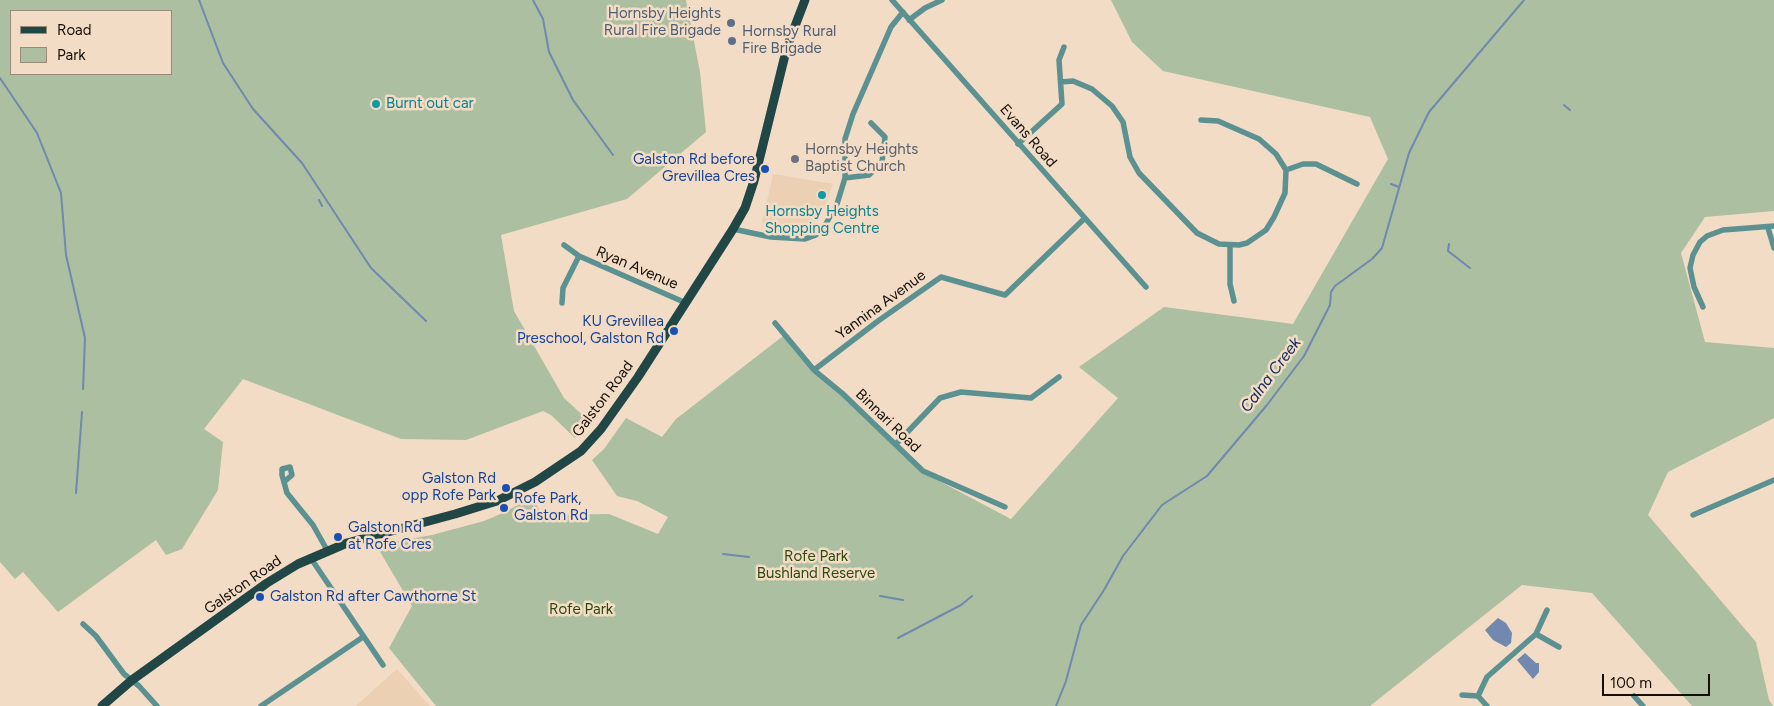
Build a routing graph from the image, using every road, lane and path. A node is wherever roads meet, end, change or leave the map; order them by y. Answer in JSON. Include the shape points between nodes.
{"nodes":[{"id":1,"x":805,"y":0,"type":"edge"},
{"id":2,"x":892,"y":0,"type":"edge"},
{"id":3,"x":942,"y":0,"type":"edge"},
{"id":4,"x":903,"y":12,"type":"junction"},
{"id":5,"x":909,"y":20,"type":"junction"},
{"id":6,"x":1064,"y":47,"type":"dead end"},
{"id":7,"x":1061,"y":82,"type":"junction"},
{"id":8,"x":1201,"y":120,"type":"dead end"},
{"id":9,"x":871,"y":123,"type":"dead end"},
{"id":10,"x":1018,"y":144,"type":"junction"},
{"id":11,"x":1286,"y":170,"type":"junction"},
{"id":12,"x":845,"y":178,"type":"junction"},
{"id":13,"x":1357,"y":184,"type":"dead end"},
{"id":14,"x":1084,"y":219,"type":"junction"},
{"id":15,"x":1771,"y":227,"type":"edge"},
{"id":16,"x":733,"y":230,"type":"junction"},
{"id":17,"x":564,"y":245,"type":"dead end"},
{"id":18,"x":1230,"y":245,"type":"junction"},
{"id":19,"x":1774,"y":248,"type":"edge"},
{"id":20,"x":579,"y":256,"type":"junction"},
{"id":21,"x":1146,"y":288,"type":"dead end"},
{"id":22,"x":1234,"y":301,"type":"dead end"},
{"id":23,"x":562,"y":303,"type":"dead end"},
{"id":24,"x":686,"y":303,"type":"junction"},
{"id":25,"x":1703,"y":308,"type":"dead end"},
{"id":26,"x":775,"y":323,"type":"dead end"},
{"id":27,"x":814,"y":370,"type":"junction"},
{"id":28,"x":1059,"y":377,"type":"dead end"},
{"id":29,"x":896,"y":444,"type":"junction"},
{"id":30,"x":1774,"y":480,"type":"edge"},
{"id":31,"x":284,"y":482,"type":"dead end"},
{"id":32,"x":1005,"y":507,"type":"dead end"},
{"id":33,"x":1693,"y":515,"type":"dead end"},
{"id":34,"x":327,"y":550,"type":"junction"},
{"id":35,"x":310,"y":557,"type":"junction"},
{"id":36,"x":1547,"y":610,"type":"dead end"},
{"id":37,"x":83,"y":624,"type":"dead end"},
{"id":38,"x":1536,"y":634,"type":"junction"},
{"id":39,"x":363,"y":637,"type":"junction"},
{"id":40,"x":1559,"y":647,"type":"dead end"},
{"id":41,"x":383,"y":665,"type":"dead end"},
{"id":42,"x":132,"y":680,"type":"junction"},
{"id":43,"x":1462,"y":695,"type":"dead end"},
{"id":44,"x":1478,"y":696,"type":"junction"},
{"id":45,"x":1634,"y":696,"type":"dead end"},
{"id":46,"x":102,"y":706,"type":"edge"},
{"id":47,"x":156,"y":706,"type":"edge"},
{"id":48,"x":261,"y":706,"type":"edge"},
{"id":49,"x":1487,"y":706,"type":"edge"},
{"id":50,"x":1643,"y":706,"type":"edge"}],
"edges":[{"from":1,"to":16,"type":"main road","name":"Galston Road","via":[[787,47],[750,194]]},
{"from":2,"to":4,"type":"street","name":"Evans Road"},
{"from":3,"to":5,"type":"street"},
{"from":4,"to":5,"type":"street","name":"Evans Road"},
{"from":4,"to":12,"type":"street","via":[[891,27],[850,122],[845,139]]},
{"from":5,"to":10,"type":"street","name":"Evans Road"},
{"from":6,"to":7,"type":"street","via":[[1059,60]]},
{"from":7,"to":10,"type":"street","via":[[1061,106]]},
{"from":7,"to":18,"type":"street","via":[[1078,82],[1102,96],[1120,117],[1130,157],[1145,181],[1202,237]]},
{"from":8,"to":11,"type":"street","via":[[1218,122],[1259,139],[1276,154]]},
{"from":9,"to":12,"type":"street","via":[[886,137],[882,162],[869,175]]},
{"from":10,"to":14,"type":"street","name":"Evans Road"},
{"from":11,"to":13,"type":"street","via":[[1303,164],[1316,164]]},
{"from":11,"to":18,"type":"street","via":[[1285,193],[1270,225],[1253,240]]},
{"from":12,"to":16,"type":"street","via":[[828,223],[816,235],[804,239]]},
{"from":14,"to":21,"type":"street","name":"Evans Road"},
{"from":14,"to":27,"type":"street","name":"Yannina Avenue","via":[[1005,295],[941,277]]},
{"from":15,"to":19,"type":"street"},
{"from":15,"to":25,"type":"street","via":[[1723,230],[1700,242],[1690,268]]},
{"from":16,"to":24,"type":"main road","name":"Galston Road"},
{"from":17,"to":20,"type":"street","name":"Ryan Avenue"},
{"from":18,"to":22,"type":"street","via":[[1230,284]]},
{"from":20,"to":23,"type":"street","name":"Ryan Avenue","via":[[563,288]]},
{"from":20,"to":24,"type":"street","name":"Ryan Avenue"},
{"from":24,"to":34,"type":"main road","name":"Galston Road","via":[[607,421],[581,451],[561,466],[509,496],[490,503],[373,534]]},
{"from":26,"to":27,"type":"street","name":"Binnari Road"},
{"from":27,"to":29,"type":"street","name":"Binnari Road"},
{"from":28,"to":29,"type":"street","via":[[1031,398],[961,392],[940,398]]},
{"from":29,"to":32,"type":"street","name":"Binnari Road","via":[[923,471]]},
{"from":30,"to":33,"type":"street"},
{"from":31,"to":34,"type":"street","via":[[287,493],[313,525]]},
{"from":34,"to":35,"type":"main road","name":"Galston Road"},
{"from":35,"to":39,"type":"street"},
{"from":35,"to":42,"type":"main road","name":"Galston Road","via":[[267,583]]},
{"from":36,"to":38,"type":"street"},
{"from":37,"to":42,"type":"street"},
{"from":38,"to":40,"type":"street"},
{"from":38,"to":44,"type":"street","via":[[1487,677]]},
{"from":39,"to":41,"type":"street"},
{"from":39,"to":48,"type":"street"},
{"from":42,"to":46,"type":"main road","name":"Galston Road"},
{"from":42,"to":47,"type":"street"},
{"from":43,"to":44,"type":"street"},
{"from":44,"to":49,"type":"street"},
{"from":45,"to":50,"type":"street"}]}
